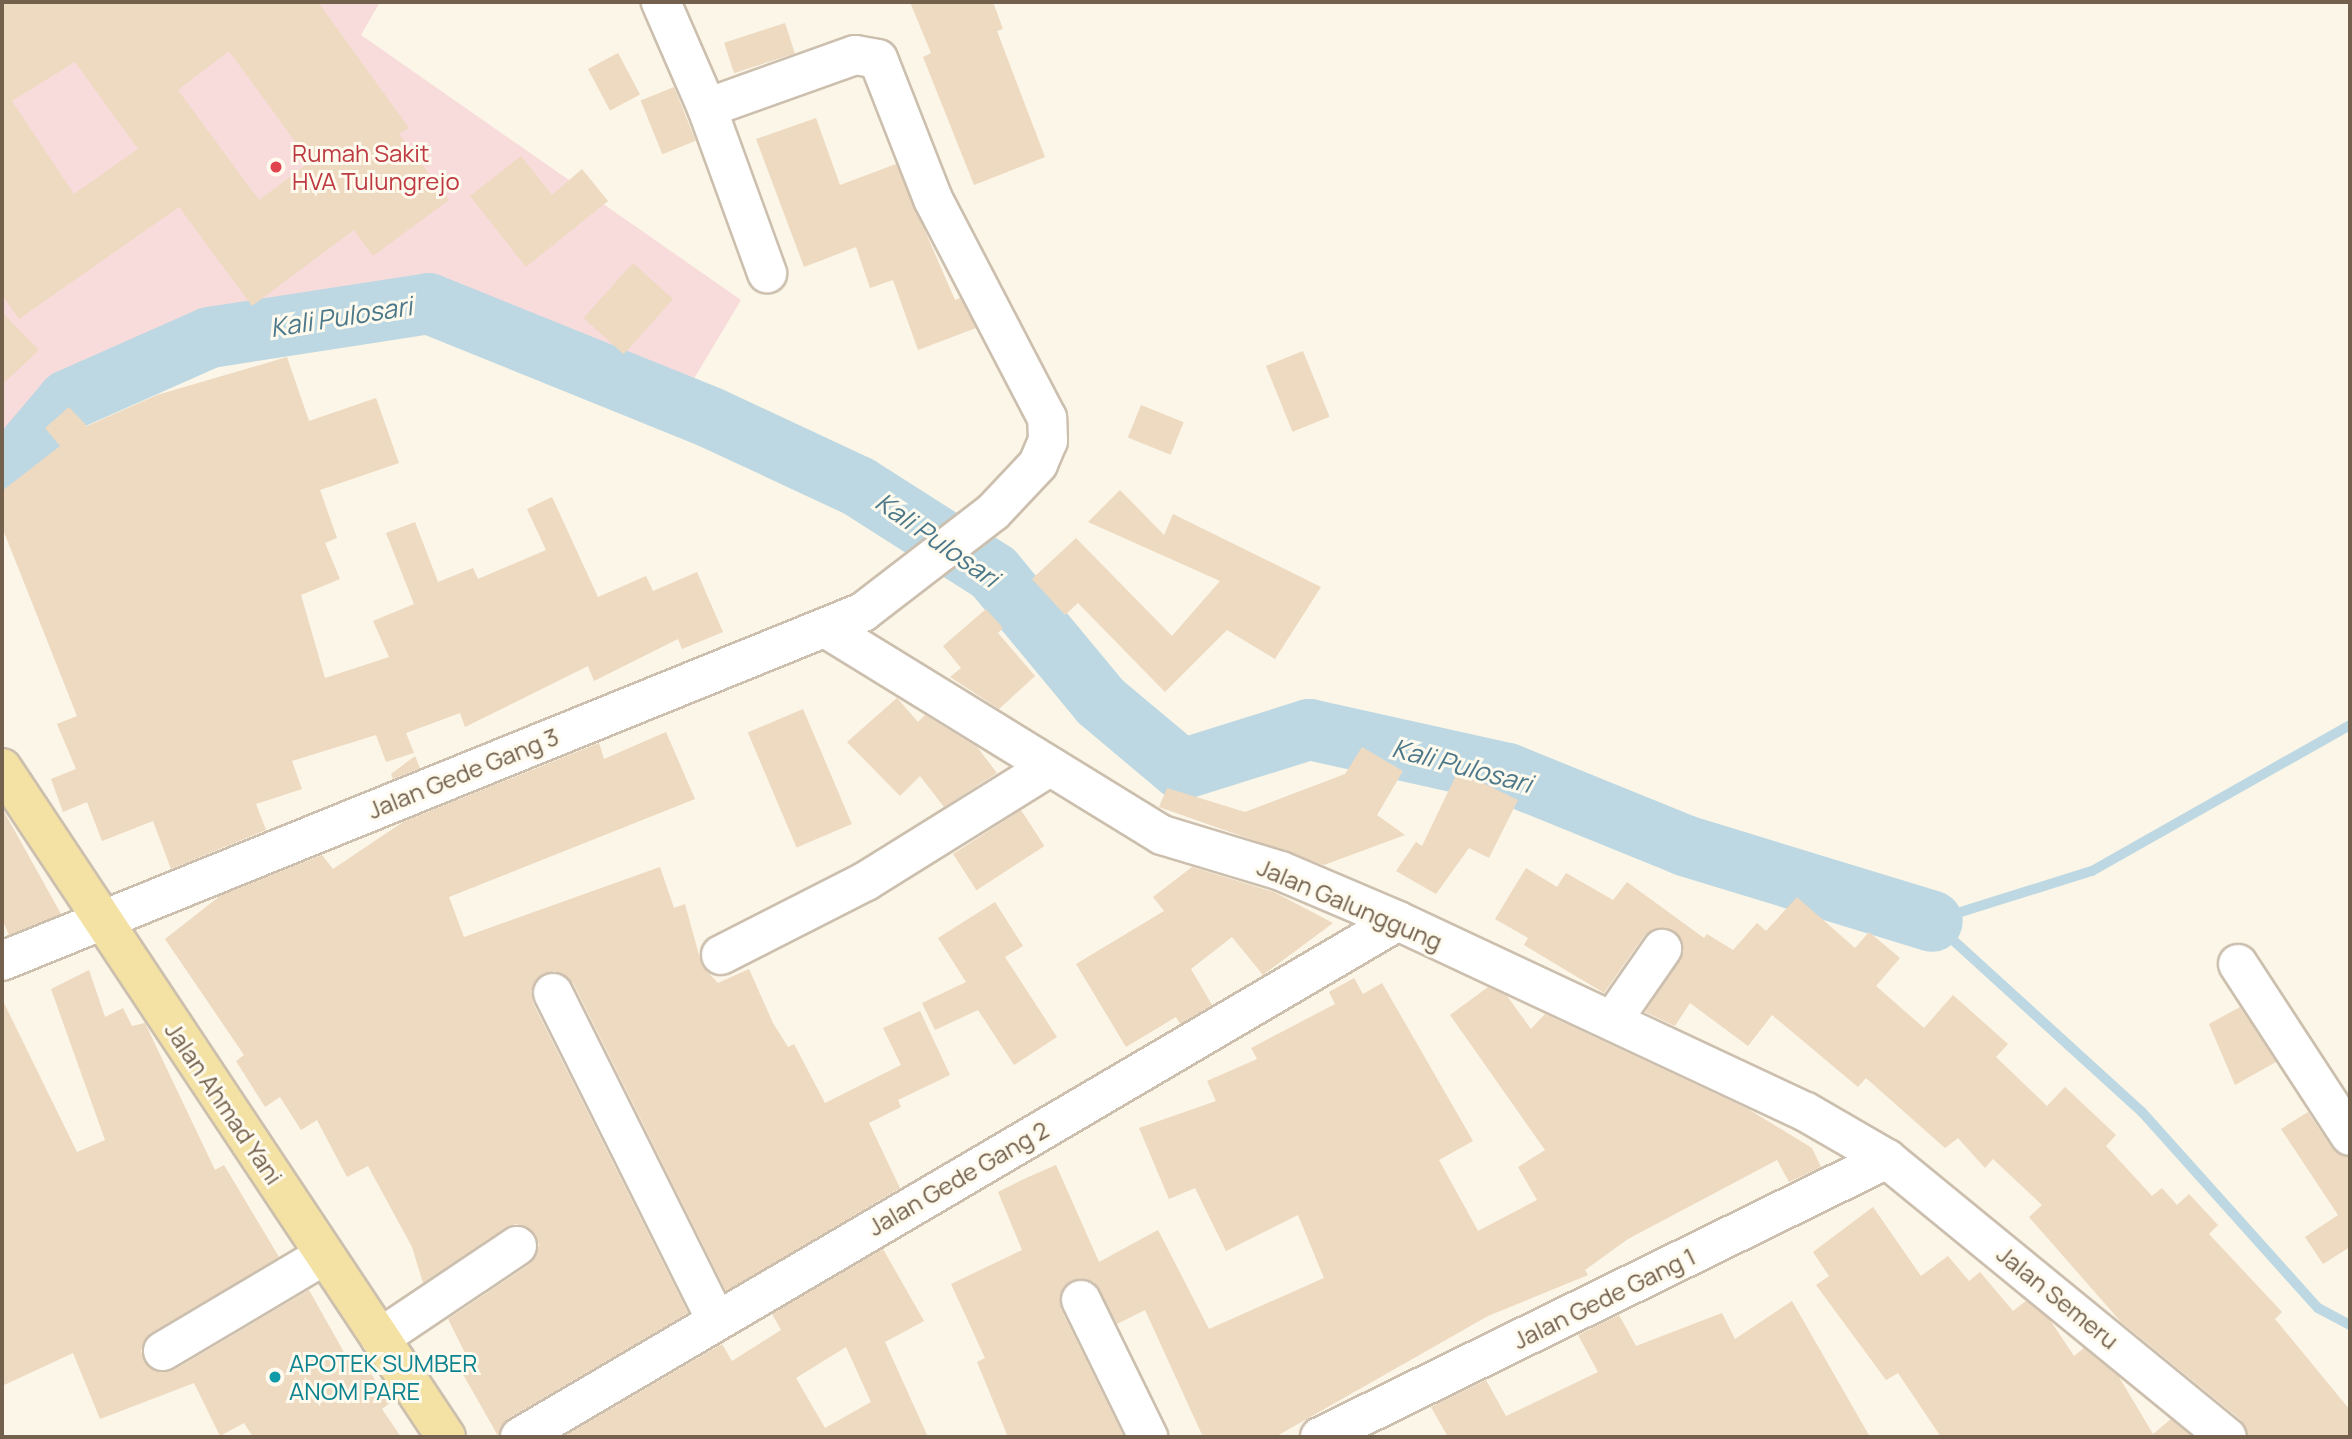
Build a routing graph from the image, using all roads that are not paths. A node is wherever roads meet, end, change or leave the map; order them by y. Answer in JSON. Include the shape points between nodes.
{"nodes":[{"id":1,"x":661,"y":2,"type":"edge"},
{"id":2,"x":707,"y":108,"type":"junction"},
{"id":3,"x":768,"y":273,"type":"dead end"},
{"id":4,"x":827,"y":629,"type":"junction"},
{"id":5,"x":1049,"y":767,"type":"junction"},
{"id":6,"x":2,"y":768,"type":"edge"},
{"id":7,"x":100,"y":918,"type":"junction"},
{"id":8,"x":1398,"y":921,"type":"junction"},
{"id":9,"x":1662,"y":949,"type":"dead end"},
{"id":10,"x":721,"y":955,"type":"dead end"},
{"id":11,"x":2,"y":961,"type":"edge"},
{"id":12,"x":2238,"y":964,"type":"dead end"},
{"id":13,"x":553,"y":993,"type":"dead end"},
{"id":14,"x":1612,"y":1021,"type":"junction"},
{"id":15,"x":2350,"y":1136,"type":"edge"},
{"id":16,"x":1887,"y":1159,"type":"junction"},
{"id":17,"x":517,"y":1246,"type":"dead end"},
{"id":18,"x":325,"y":1255,"type":"junction"},
{"id":19,"x":1081,"y":1300,"type":"dead end"},
{"id":20,"x":715,"y":1318,"type":"junction"},
{"id":21,"x":380,"y":1338,"type":"junction"},
{"id":22,"x":163,"y":1351,"type":"dead end"},
{"id":23,"x":446,"y":1437,"type":"edge"},
{"id":24,"x":520,"y":1437,"type":"edge"},
{"id":25,"x":1148,"y":1437,"type":"edge"},
{"id":26,"x":1320,"y":1437,"type":"edge"},
{"id":27,"x":2227,"y":1437,"type":"edge"}],
"edges":[{"from":1,"to":2,"type":"street"},
{"from":2,"to":3,"type":"street"},
{"from":2,"to":4,"type":"street","name":"Jalan Gede Gang 3","via":[[873,54],[933,199],[1047,418],[1043,452],[993,512],[863,612]]},
{"from":4,"to":5,"type":"street","name":"Jalan Galunggung"},
{"from":4,"to":7,"type":"street","name":"Jalan Gede Gang 3"},
{"from":5,"to":8,"type":"street","name":"Jalan Galunggung","via":[[1162,835],[1282,871]]},
{"from":5,"to":10,"type":"street","via":[[866,881]]},
{"from":6,"to":7,"type":"main road","name":"Jalan Ahmad Yani"},
{"from":7,"to":11,"type":"street","name":"Jalan Gede Gang 3"},
{"from":7,"to":18,"type":"main road","name":"Jalan Ahmad Yani"},
{"from":8,"to":14,"type":"street","name":"Jalan Galunggung"},
{"from":8,"to":20,"type":"street","name":"Jalan Gede Gang 2"},
{"from":9,"to":14,"type":"street"},
{"from":12,"to":15,"type":"street"},
{"from":13,"to":20,"type":"street"},
{"from":14,"to":16,"type":"street","name":"Jalan Galunggung","via":[[1806,1112]]},
{"from":16,"to":26,"type":"street","name":"Jalan Gede Gang 1"},
{"from":16,"to":27,"type":"street","name":"Jalan Semeru"},
{"from":17,"to":21,"type":"street"},
{"from":18,"to":21,"type":"main road","name":"Jalan Ahmad Yani"},
{"from":18,"to":22,"type":"street"},
{"from":19,"to":25,"type":"street"},
{"from":20,"to":24,"type":"street","name":"Jalan Gede Gang 2"},
{"from":21,"to":23,"type":"main road","name":"Jalan Ahmad Yani"}]}
